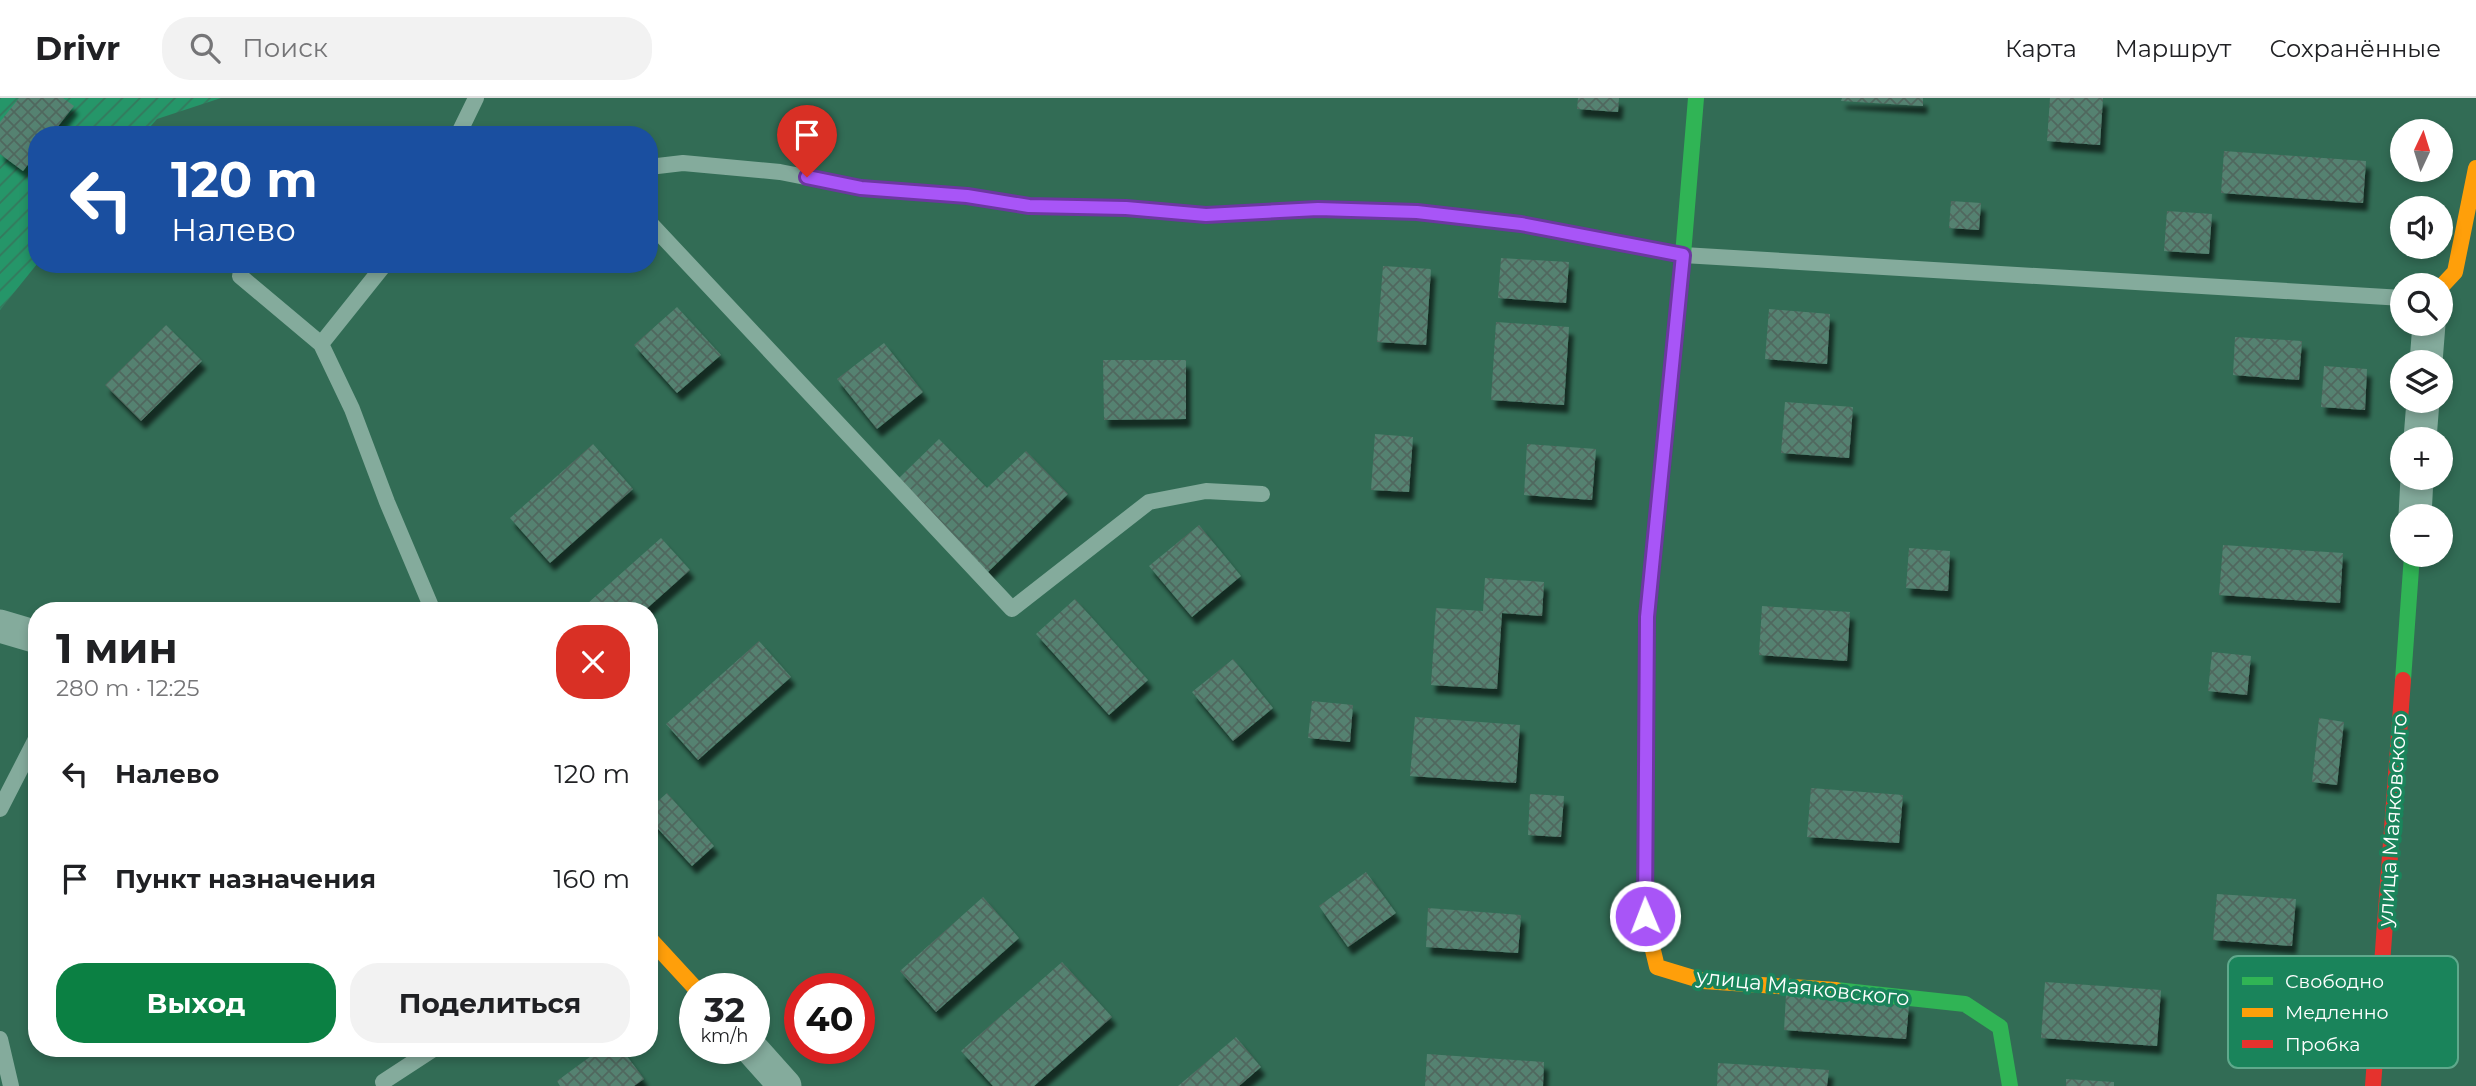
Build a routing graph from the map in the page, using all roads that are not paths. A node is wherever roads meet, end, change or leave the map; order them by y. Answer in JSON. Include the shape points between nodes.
{"nodes":[{"id":1,"x":476,"y":98,"type":"edge"},
{"id":2,"x":1696,"y":98,"type":"edge"},
{"id":3,"x":462,"y":126,"type":"edge"},
{"id":4,"x":658,"y":166,"type":"edge"},
{"id":5,"x":2476,"y":169,"type":"edge"},
{"id":6,"x":658,"y":232,"type":"edge"},
{"id":7,"x":1683,"y":255,"type":"junction"},
{"id":8,"x":2455,"y":272,"type":"junction"},
{"id":9,"x":378,"y":273,"type":"edge"},
{"id":10,"x":2453,"y":274,"type":"edge"},
{"id":11,"x":2476,"y":274,"type":"edge"},
{"id":12,"x":240,"y":276,"type":"dead end"},
{"id":13,"x":2390,"y":297,"type":"edge"},
{"id":14,"x":321,"y":344,"type":"junction"},
{"id":15,"x":1262,"y":494,"type":"dead end"},
{"id":16,"x":2411,"y":567,"type":"edge"},
{"id":17,"x":429,"y":602,"type":"edge"},
{"id":18,"x":0,"y":626,"type":"edge"},
{"id":19,"x":28,"y":635,"type":"edge"},
{"id":20,"x":28,"y":755,"type":"edge"},
{"id":21,"x":0,"y":809,"type":"edge"},
{"id":22,"x":658,"y":948,"type":"edge"},
{"id":23,"x":2383,"y":956,"type":"edge"},
{"id":24,"x":681,"y":973,"type":"edge"},
{"id":25,"x":0,"y":1039,"type":"edge"},
{"id":26,"x":421,"y":1057,"type":"edge"},
{"id":27,"x":765,"y":1064,"type":"edge"},
{"id":28,"x":2374,"y":1068,"type":"edge"},
{"id":29,"x":383,"y":1082,"type":"dead end"},
{"id":30,"x":11,"y":1086,"type":"edge"},
{"id":31,"x":785,"y":1086,"type":"edge"},
{"id":32,"x":2010,"y":1086,"type":"edge"},
{"id":33,"x":2373,"y":1086,"type":"edge"}],
"edges":[{"from":1,"to":3,"type":"lane"},
{"from":2,"to":7,"type":"street","name":"улица Маяковского"},
{"from":4,"to":7,"type":"lane","via":[[683,163],[780,172],[861,188],[1029,206],[1206,215],[1318,209],[1417,212],[1521,224]]},
{"from":5,"to":8,"type":"street"},
{"from":6,"to":15,"type":"lane","via":[[1012,610],[1149,502],[1206,491]]},
{"from":7,"to":13,"type":"lane"},
{"from":7,"to":32,"type":"street","name":"улица Маяковского","via":[[1647,617],[1645,916],[1657,967],[1703,981],[1965,1004],[2000,1027]]},
{"from":8,"to":10,"type":"street"},
{"from":8,"to":11,"type":"lane"},
{"from":9,"to":14,"type":"lane"},
{"from":12,"to":14,"type":"lane"},
{"from":14,"to":17,"type":"lane"},
{"from":16,"to":23,"type":"street","name":"улица Маяковского"},
{"from":18,"to":19,"type":"street"},
{"from":20,"to":21,"type":"lane"},
{"from":22,"to":24,"type":"street"},
{"from":25,"to":30,"type":"lane"},
{"from":26,"to":29,"type":"lane"},
{"from":27,"to":31,"type":"street"},
{"from":28,"to":33,"type":"street","name":"улица Маяковского"}]}
